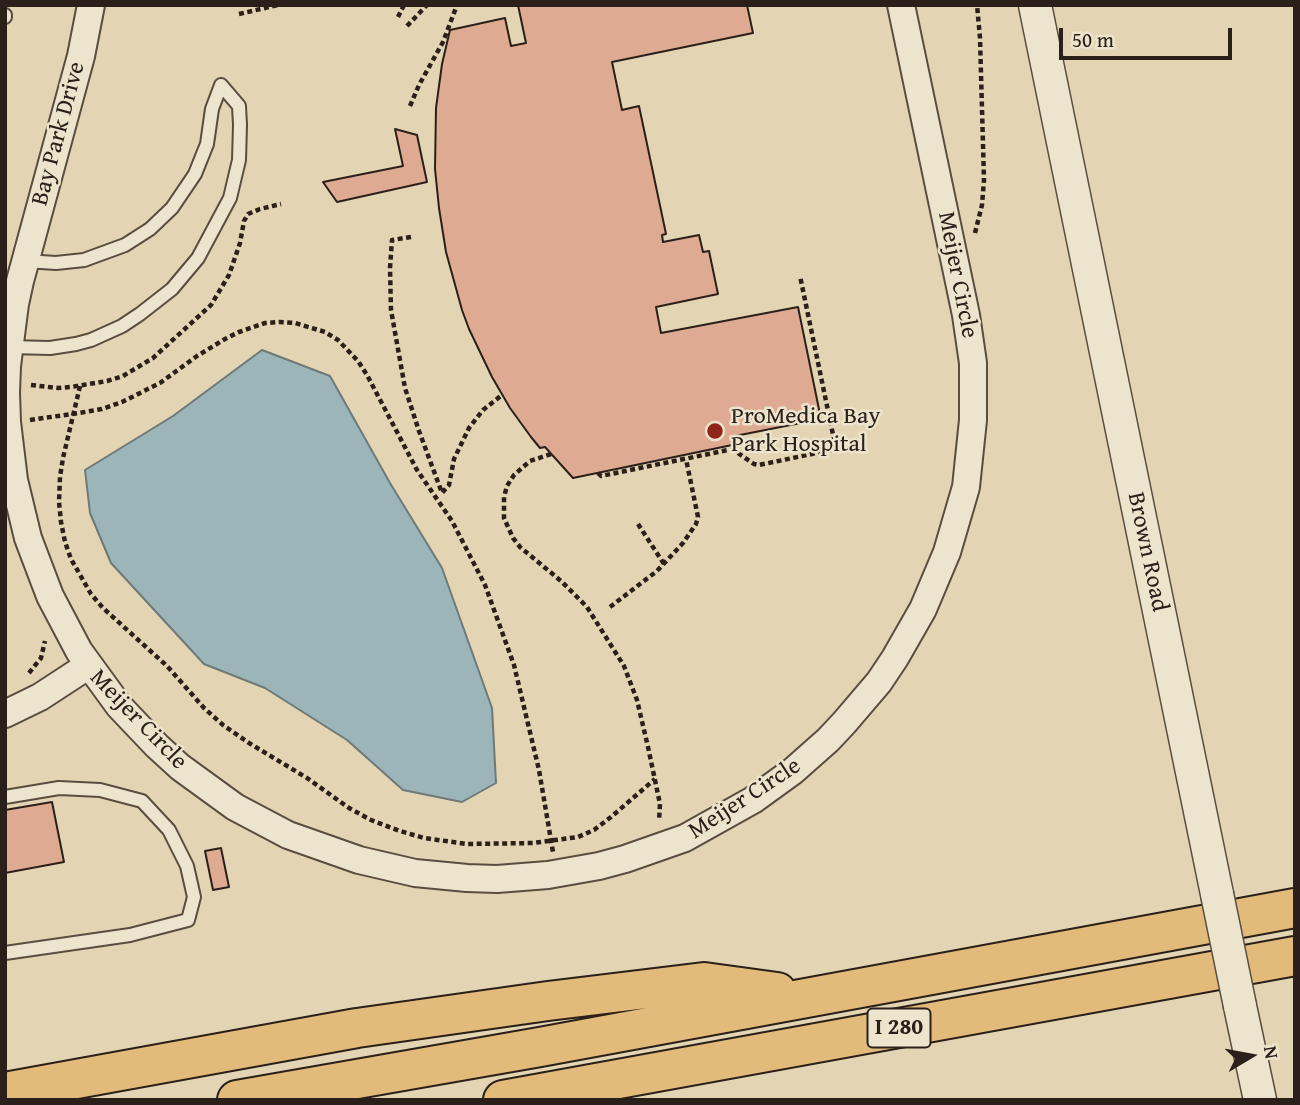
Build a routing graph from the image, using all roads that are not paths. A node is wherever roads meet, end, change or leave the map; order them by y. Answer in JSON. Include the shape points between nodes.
{"nodes":[{"id":1,"x":90,"y":5,"type":"edge"},
{"id":2,"x":901,"y":5,"type":"edge"},
{"id":3,"x":1035,"y":5,"type":"edge"},
{"id":4,"x":15,"y":260,"type":"edge"},
{"id":5,"x":8,"y":352,"type":"edge"},
{"id":6,"x":81,"y":670,"type":"junction"},
{"id":7,"x":5,"y":714,"type":"edge"},
{"id":8,"x":5,"y":797,"type":"edge"},
{"id":9,"x":1295,"y":908,"type":"edge"},
{"id":10,"x":5,"y":953,"type":"edge"},
{"id":11,"x":1295,"y":956,"type":"edge"},
{"id":12,"x":811,"y":997,"type":"junction"},
{"id":13,"x":663,"y":1072,"type":"junction"},
{"id":14,"x":5,"y":1092,"type":"edge"},
{"id":15,"x":237,"y":1100,"type":"edge"},
{"id":16,"x":503,"y":1100,"type":"edge"},
{"id":17,"x":560,"y":1100,"type":"edge"},
{"id":18,"x":1260,"y":1100,"type":"edge"}],
"edges":[{"from":1,"to":4,"type":"street","name":"Bay Park Drive","via":[[81,56]]},
{"from":2,"to":6,"type":"street","name":"Meijer Circle","via":[[973,363],[966,487],[936,583],[912,631],[879,682],[828,740],[793,771],[754,800],[685,838],[625,859],[556,874],[497,878],[415,873],[359,860],[288,835],[235,807],[180,767]]},
{"from":3,"to":18,"type":"street","name":"Brown Road","bridge":true},
{"from":4,"to":5,"type":"street","name":"Bay Park Drive"},
{"from":4,"to":5,"type":"lane","via":[[67,262],[100,256],[125,245],[162,219],[195,174],[221,85],[239,106],[240,145],[230,198],[198,258],[173,289],[106,334],[76,344]]},
{"from":5,"to":6,"type":"street","name":"Bay Park Drive","via":[[7,422],[27,538]]},
{"from":6,"to":7,"type":"street","name":"Meijer Circle"},
{"from":8,"to":10,"type":"lane","via":[[59,788],[100,790],[142,802],[169,830],[187,866],[194,897],[188,920],[131,934]]},
{"from":9,"to":12,"type":"highway","number":"I 280"},
{"from":11,"to":13,"type":"highway","number":"I 280"},
{"from":12,"to":14,"type":"highway","via":[[704,982],[357,1028]]},
{"from":12,"to":15,"type":"highway","number":"I 280"},
{"from":13,"to":16,"type":"highway","number":"I 280"},
{"from":13,"to":17,"type":"highway"}]}
